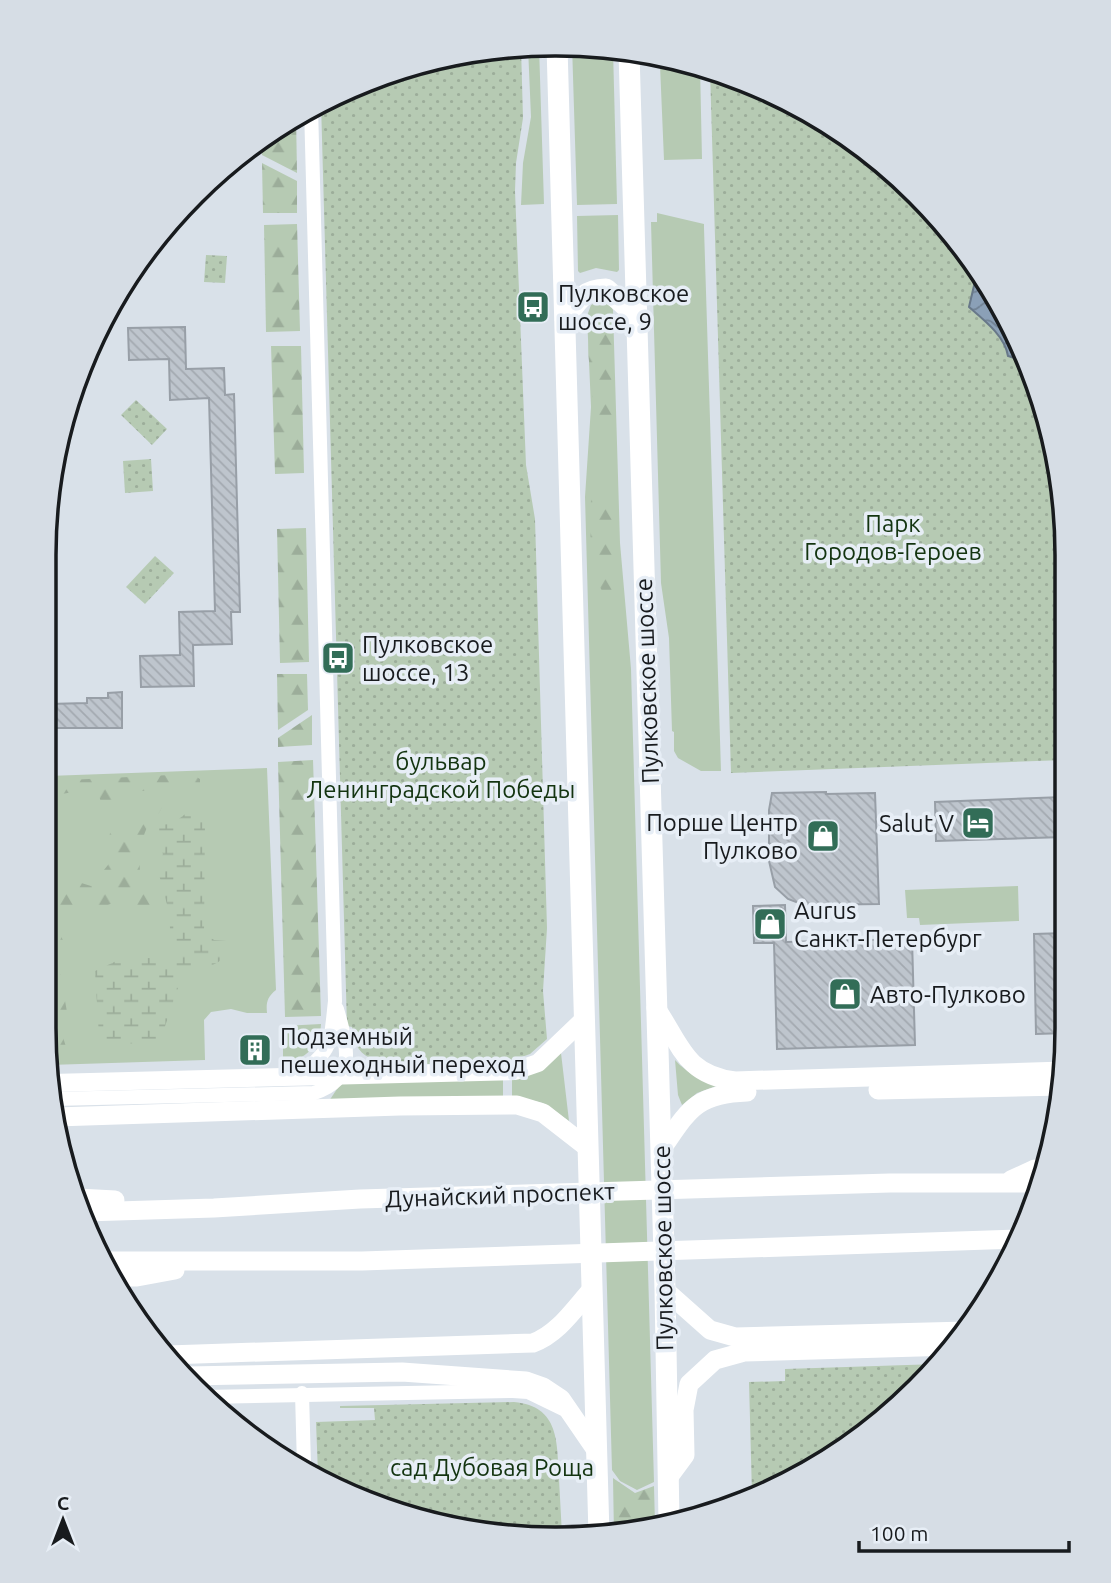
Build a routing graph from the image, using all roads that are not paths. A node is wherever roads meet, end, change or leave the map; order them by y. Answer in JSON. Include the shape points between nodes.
{"nodes":[{"id":1,"x":557,"y":56,"type":"edge"},
{"id":2,"x":629,"y":62,"type":"edge"},
{"id":3,"x":311,"y":120,"type":"edge"},
{"id":4,"x":637,"y":316,"type":"junction"},
{"id":5,"x":565,"y":319,"type":"junction"},
{"id":6,"x":335,"y":1000,"type":"junction"},
{"id":7,"x":656,"y":1008,"type":"junction"},
{"id":8,"x":584,"y":1018,"type":"junction"},
{"id":9,"x":346,"y":1051,"type":"junction"},
{"id":10,"x":1053,"y":1071,"type":"edge"},
{"id":11,"x":383,"y":1074,"type":"junction"},
{"id":12,"x":342,"y":1077,"type":"junction"},
{"id":13,"x":296,"y":1078,"type":"junction"},
{"id":14,"x":59,"y":1083,"type":"edge"},
{"id":15,"x":1052,"y":1086,"type":"edge"},
{"id":16,"x":61,"y":1099,"type":"edge"},
{"id":17,"x":64,"y":1117,"type":"edge"},
{"id":18,"x":588,"y":1148,"type":"junction"},
{"id":19,"x":661,"y":1150,"type":"junction"},
{"id":20,"x":1034,"y":1171,"type":"edge"},
{"id":21,"x":1004,"y":1183,"type":"junction"},
{"id":22,"x":1030,"y":1183,"type":"edge"},
{"id":23,"x":87,"y":1199,"type":"edge"},
{"id":24,"x":214,"y":1208,"type":"junction"},
{"id":25,"x":91,"y":1212,"type":"edge"},
{"id":26,"x":1007,"y":1240,"type":"edge"},
{"id":27,"x":115,"y":1261,"type":"edge"},
{"id":28,"x":226,"y":1261,"type":"junction"},
{"id":29,"x":123,"y":1277,"type":"edge"},
{"id":30,"x":592,"y":1289,"type":"junction"},
{"id":31,"x":665,"y":1290,"type":"junction"},
{"id":32,"x":952,"y":1331,"type":"edge"},
{"id":33,"x":940,"y":1346,"type":"edge"},
{"id":34,"x":178,"y":1355,"type":"edge"},
{"id":35,"x":197,"y":1376,"type":"edge"},
{"id":36,"x":302,"y":1393,"type":"junction"},
{"id":37,"x":219,"y":1396,"type":"edge"},
{"id":38,"x":568,"y":1411,"type":"junction"},
{"id":39,"x":596,"y":1450,"type":"junction"},
{"id":40,"x":304,"y":1459,"type":"edge"},
{"id":41,"x":668,"y":1478,"type":"junction"},
{"id":42,"x":669,"y":1514,"type":"edge"},
{"id":43,"x":598,"y":1525,"type":"edge"}],
"edges":[{"from":1,"to":5,"type":"main road"},
{"from":2,"to":4,"type":"main road","name":"Пулковское шоссе"},
{"from":3,"to":6,"type":"street"},
{"from":4,"to":5,"type":"main road","via":[[606,289],[593,289],[582,295]]},
{"from":4,"to":7,"type":"main road","name":"Пулковское шоссе"},
{"from":5,"to":8,"type":"main road"},
{"from":6,"to":9,"type":"street"},
{"from":6,"to":13,"type":"street","via":[[331,1041],[321,1057]]},
{"from":7,"to":10,"type":"main road","via":[[686,1058],[704,1073],[721,1079]]},
{"from":7,"to":19,"type":"main road","name":"Пулковское шоссе"},
{"from":8,"to":11,"type":"street","via":[[527,1069]]},
{"from":8,"to":18,"type":"main road"},
{"from":9,"to":11,"type":"street","via":[[357,1066]]},
{"from":9,"to":12,"type":"street"},
{"from":11,"to":12,"type":"street"},
{"from":12,"to":13,"type":"street"},
{"from":12,"to":16,"type":"street","via":[[314,1093]]},
{"from":13,"to":14,"type":"street"},
{"from":15,"to":19,"type":"main road","via":[[724,1093],[697,1103]]},
{"from":17,"to":18,"type":"main road","via":[[400,1106],[526,1107],[543,1113]]},
{"from":18,"to":30,"type":"main road"},
{"from":19,"to":31,"type":"main road","name":"Пулковское шоссе"},
{"from":20,"to":21,"type":"main road"},
{"from":21,"to":22,"type":"main road","name":"Дунайский проспект"},
{"from":21,"to":24,"type":"main road","name":"Дунайский проспект","via":[[373,1198]]},
{"from":23,"to":24,"type":"main road"},
{"from":24,"to":25,"type":"main road","name":"Дунайский проспект"},
{"from":26,"to":28,"type":"main road","via":[[362,1261]]},
{"from":27,"to":28,"type":"main road"},
{"from":28,"to":29,"type":"main road"},
{"from":30,"to":34,"type":"main road","via":[[557,1329],[533,1343]]},
{"from":30,"to":39,"type":"main road"},
{"from":31,"to":32,"type":"main road","via":[[710,1330],[735,1337]]},
{"from":31,"to":41,"type":"main road","name":"Пулковское шоссе"},
{"from":33,"to":41,"type":"main road","via":[[744,1352],[715,1360],[689,1384],[684,1410],[685,1455]]},
{"from":35,"to":38,"type":"main road","via":[[402,1372],[526,1381],[561,1399]]},
{"from":36,"to":37,"type":"street"},
{"from":36,"to":38,"type":"street","via":[[528,1392]]},
{"from":36,"to":40,"type":"street"},
{"from":38,"to":39,"type":"main road"},
{"from":39,"to":43,"type":"main road"},
{"from":41,"to":42,"type":"main road","name":"Пулковское шоссе"}]}
